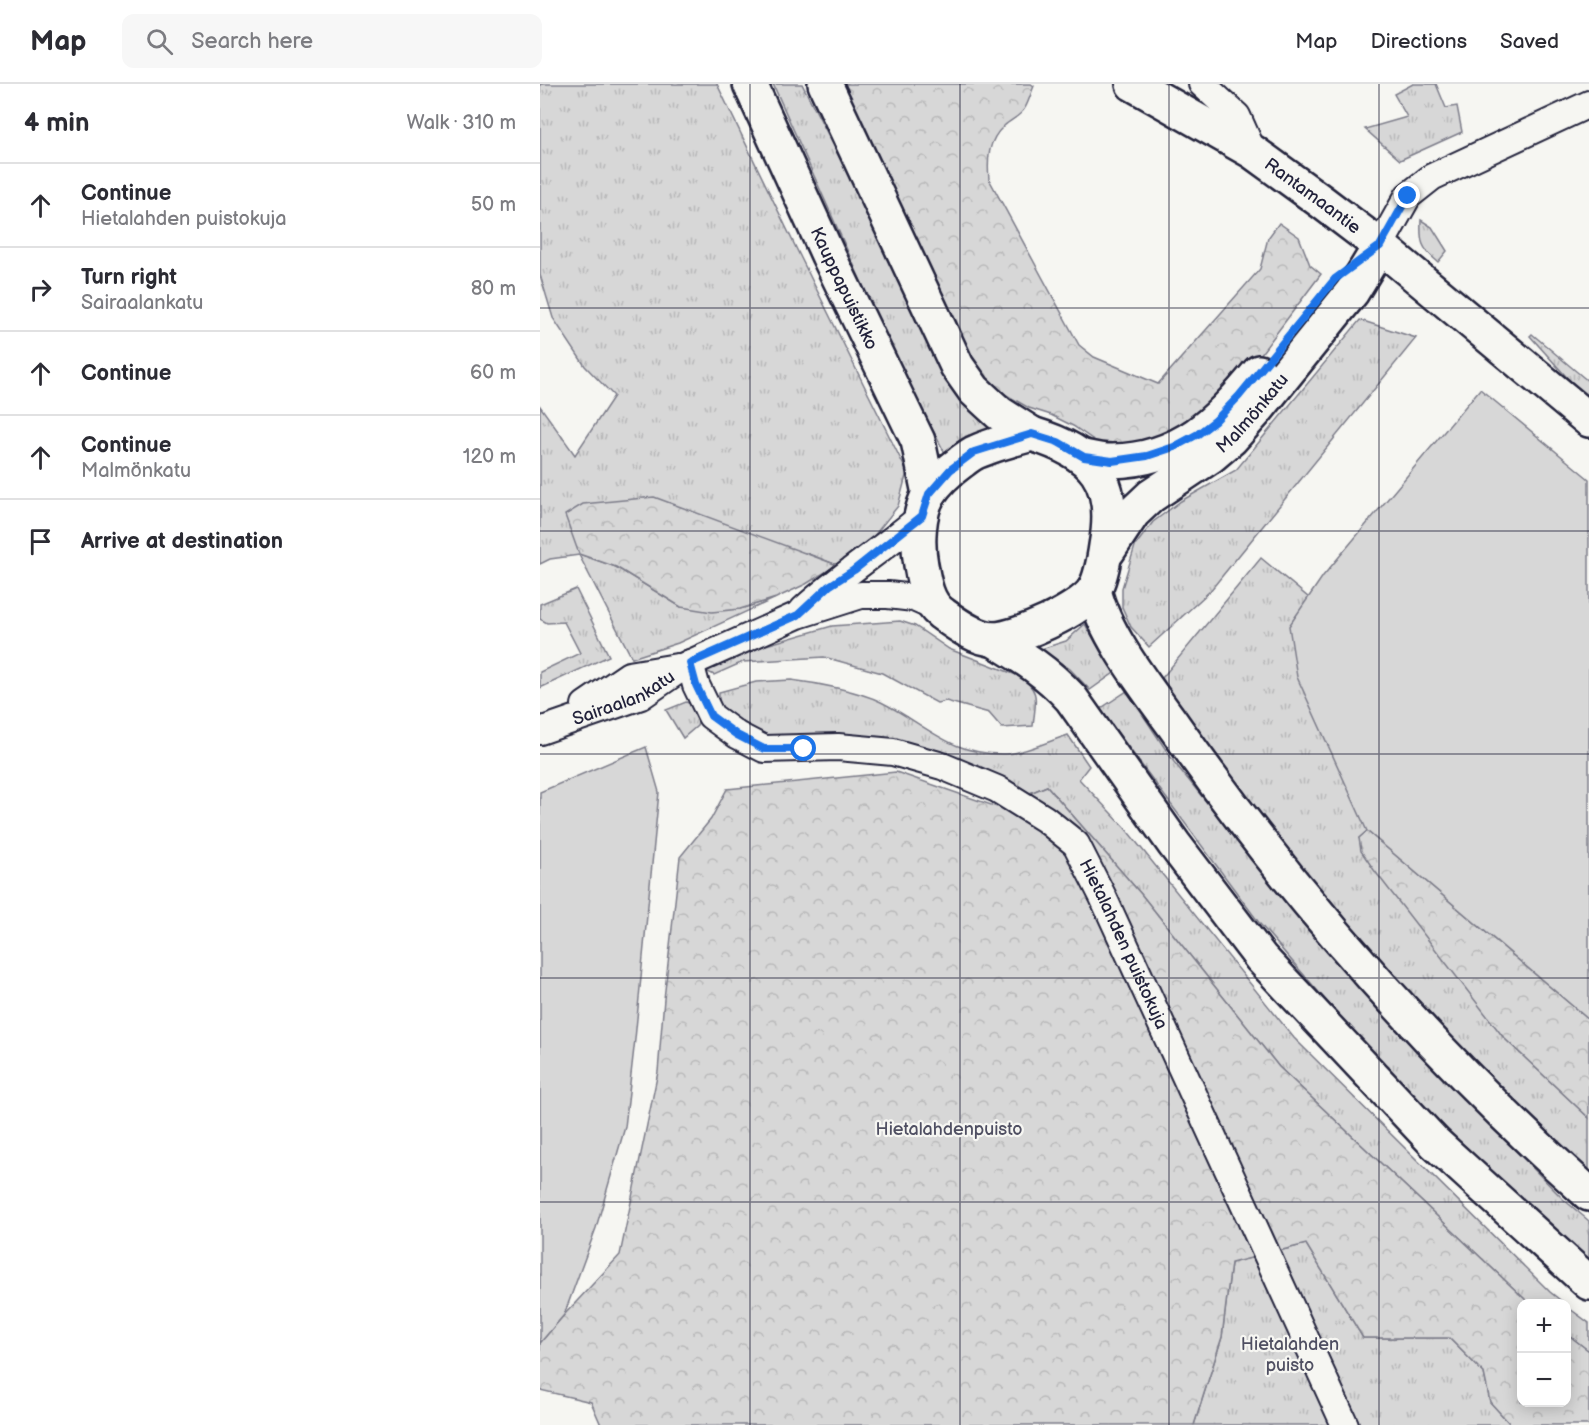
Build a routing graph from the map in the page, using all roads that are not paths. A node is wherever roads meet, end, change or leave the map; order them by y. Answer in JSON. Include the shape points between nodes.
{"nodes":[{"id":1,"x":750,"y":84,"type":"edge"},
{"id":2,"x":825,"y":84,"type":"edge"},
{"id":3,"x":1133,"y":84,"type":"edge"},
{"id":4,"x":1202,"y":84,"type":"edge"},
{"id":5,"x":1589,"y":104,"type":"edge"},
{"id":6,"x":1253,"y":152,"type":"junction"},
{"id":7,"x":1380,"y":246,"type":"junction"},
{"id":8,"x":1589,"y":420,"type":"edge"},
{"id":9,"x":1032,"y":434,"type":"junction"},
{"id":10,"x":1084,"y":457,"type":"junction"},
{"id":11,"x":925,"y":505,"type":"junction"},
{"id":12,"x":1104,"y":557,"type":"junction"},
{"id":13,"x":1094,"y":590,"type":"junction"},
{"id":14,"x":932,"y":606,"type":"junction"},
{"id":15,"x":798,"y":615,"type":"junction"},
{"id":16,"x":993,"y":639,"type":"junction"},
{"id":17,"x":688,"y":664,"type":"junction"},
{"id":18,"x":549,"y":728,"type":"edge"},
{"id":19,"x":1589,"y":1194,"type":"edge"},
{"id":20,"x":1589,"y":1283,"type":"edge"},
{"id":21,"x":1344,"y":1425,"type":"edge"}],
"edges":[{"from":1,"to":11,"type":"main road","name":"Kauppapuistikko","via":[[918,441]]},
{"from":2,"to":9,"type":"main road","via":[[957,366],[974,390],[999,413]]},
{"from":3,"to":6,"type":"main road","name":"Rantamaantie"},
{"from":4,"to":6,"type":"street","via":[[1237,117]]},
{"from":5,"to":7,"type":"street","name":"Malmönkatu","via":[[1432,177],[1408,196]]},
{"from":6,"to":7,"type":"main road","name":"Rantamaantie"},
{"from":7,"to":8,"type":"main road","name":"Rantamaantie"},
{"from":7,"to":10,"type":"main road","name":"Malmönkatu","via":[[1335,279],[1239,396],[1198,434],[1147,456],[1112,461]]},
{"from":7,"to":12,"type":"main road","name":"Malmönkatu","via":[[1352,292],[1256,411],[1211,456],[1151,496],[1133,513]]},
{"from":9,"to":10,"type":"main road","via":[[1058,442]]},
{"from":9,"to":11,"type":"main road","via":[[974,452],[950,470]]},
{"from":10,"to":12,"type":"main road","via":[[1108,495],[1111,514]]},
{"from":11,"to":14,"type":"main road","via":[[919,552]]},
{"from":11,"to":15,"type":"street","name":"Sairaalankatu","via":[[863,564],[829,586]]},
{"from":12,"to":13,"type":"main road"},
{"from":13,"to":16,"type":"main road","via":[[1033,630]]},
{"from":13,"to":19,"type":"main road","via":[[1105,624],[1155,698],[1206,771],[1300,891],[1454,1066]]},
{"from":14,"to":15,"type":"street","name":"Sairaalankatu","via":[[914,598],[861,596]]},
{"from":14,"to":16,"type":"main road","via":[[975,634]]},
{"from":15,"to":17,"type":"street","name":"Sairaalankatu"},
{"from":16,"to":20,"type":"main road","via":[[1033,662],[1071,698],[1261,958],[1435,1143]]},
{"from":17,"to":18,"type":"street","name":"Sairaalankatu","via":[[641,696]]},
{"from":17,"to":21,"type":"street","name":"Hietalahden puistokuja","via":[[711,716],[764,749],[838,747],[893,752],[942,766],[997,789],[1076,844]]}]}
